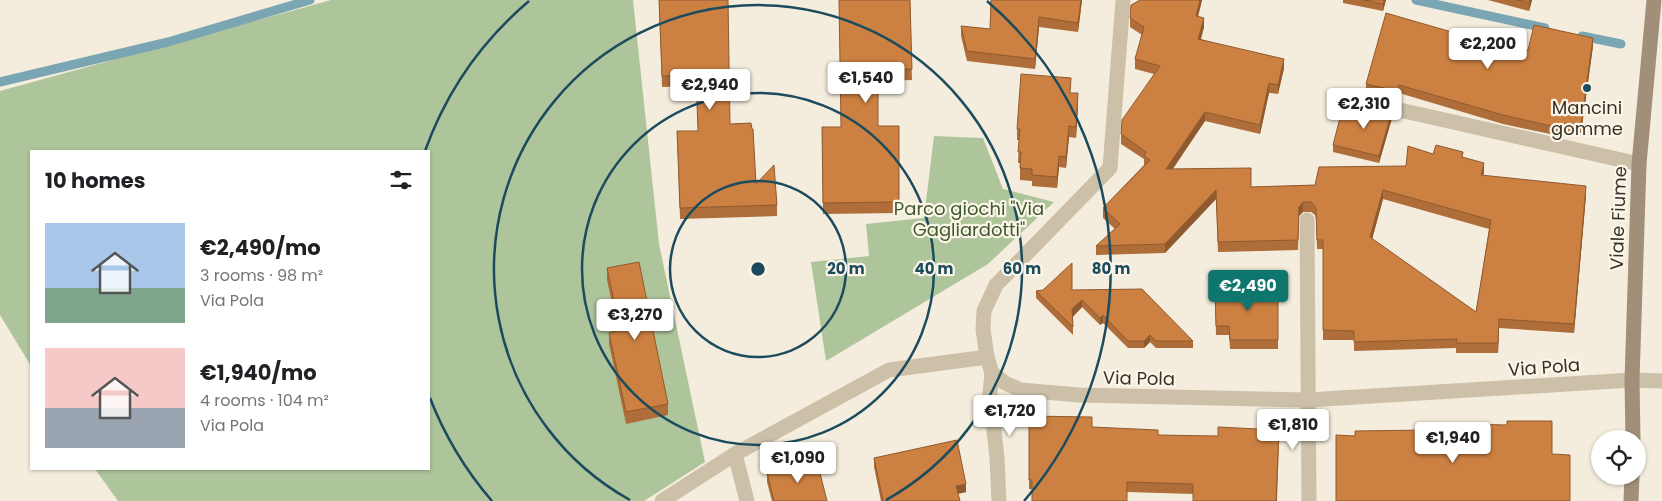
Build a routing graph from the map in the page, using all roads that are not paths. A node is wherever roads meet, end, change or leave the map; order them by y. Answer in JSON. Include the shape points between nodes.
{"nodes":[{"id":1,"x":1123,"y":0,"type":"edge"},
{"id":2,"x":1654,"y":0,"type":"edge"},
{"id":3,"x":1338,"y":96,"type":"dead end"},
{"id":4,"x":1639,"y":164,"type":"junction"},
{"id":5,"x":1307,"y":220,"type":"dead end"},
{"id":6,"x":987,"y":357,"type":"junction"},
{"id":7,"x":992,"y":373,"type":"junction"},
{"id":8,"x":1632,"y":380,"type":"junction"},
{"id":9,"x":1662,"y":381,"type":"edge"},
{"id":10,"x":1308,"y":400,"type":"junction"},
{"id":11,"x":1633,"y":430,"type":"edge"},
{"id":12,"x":735,"y":454,"type":"junction"},
{"id":13,"x":1632,"y":485,"type":"edge"},
{"id":14,"x":662,"y":501,"type":"edge"},
{"id":15,"x":747,"y":501,"type":"edge"},
{"id":16,"x":999,"y":501,"type":"edge"},
{"id":17,"x":1309,"y":501,"type":"edge"},
{"id":18,"x":1631,"y":501,"type":"edge"}],
"edges":[{"from":1,"to":6,"type":"street","via":[[1110,168],[996,285],[984,311]]},
{"from":2,"to":4,"type":"street","name":"Viale Fiume"},
{"from":3,"to":4,"type":"street"},
{"from":4,"to":8,"type":"street","name":"Viale Fiume"},
{"from":5,"to":10,"type":"street"},
{"from":6,"to":7,"type":"street"},
{"from":6,"to":12,"type":"street","via":[[889,370]]},
{"from":7,"to":10,"type":"street","name":"Via Pola","via":[[1004,383],[1021,390],[1079,395]]},
{"from":7,"to":16,"type":"street","via":[[990,393]]},
{"from":8,"to":9,"type":"street","name":"Via Pola"},
{"from":8,"to":10,"type":"street","name":"Via Pola"},
{"from":8,"to":11,"type":"street","name":"Viale Fiume"},
{"from":10,"to":17,"type":"street"},
{"from":12,"to":14,"type":"street"},
{"from":12,"to":15,"type":"street"},
{"from":13,"to":18,"type":"street"}]}
